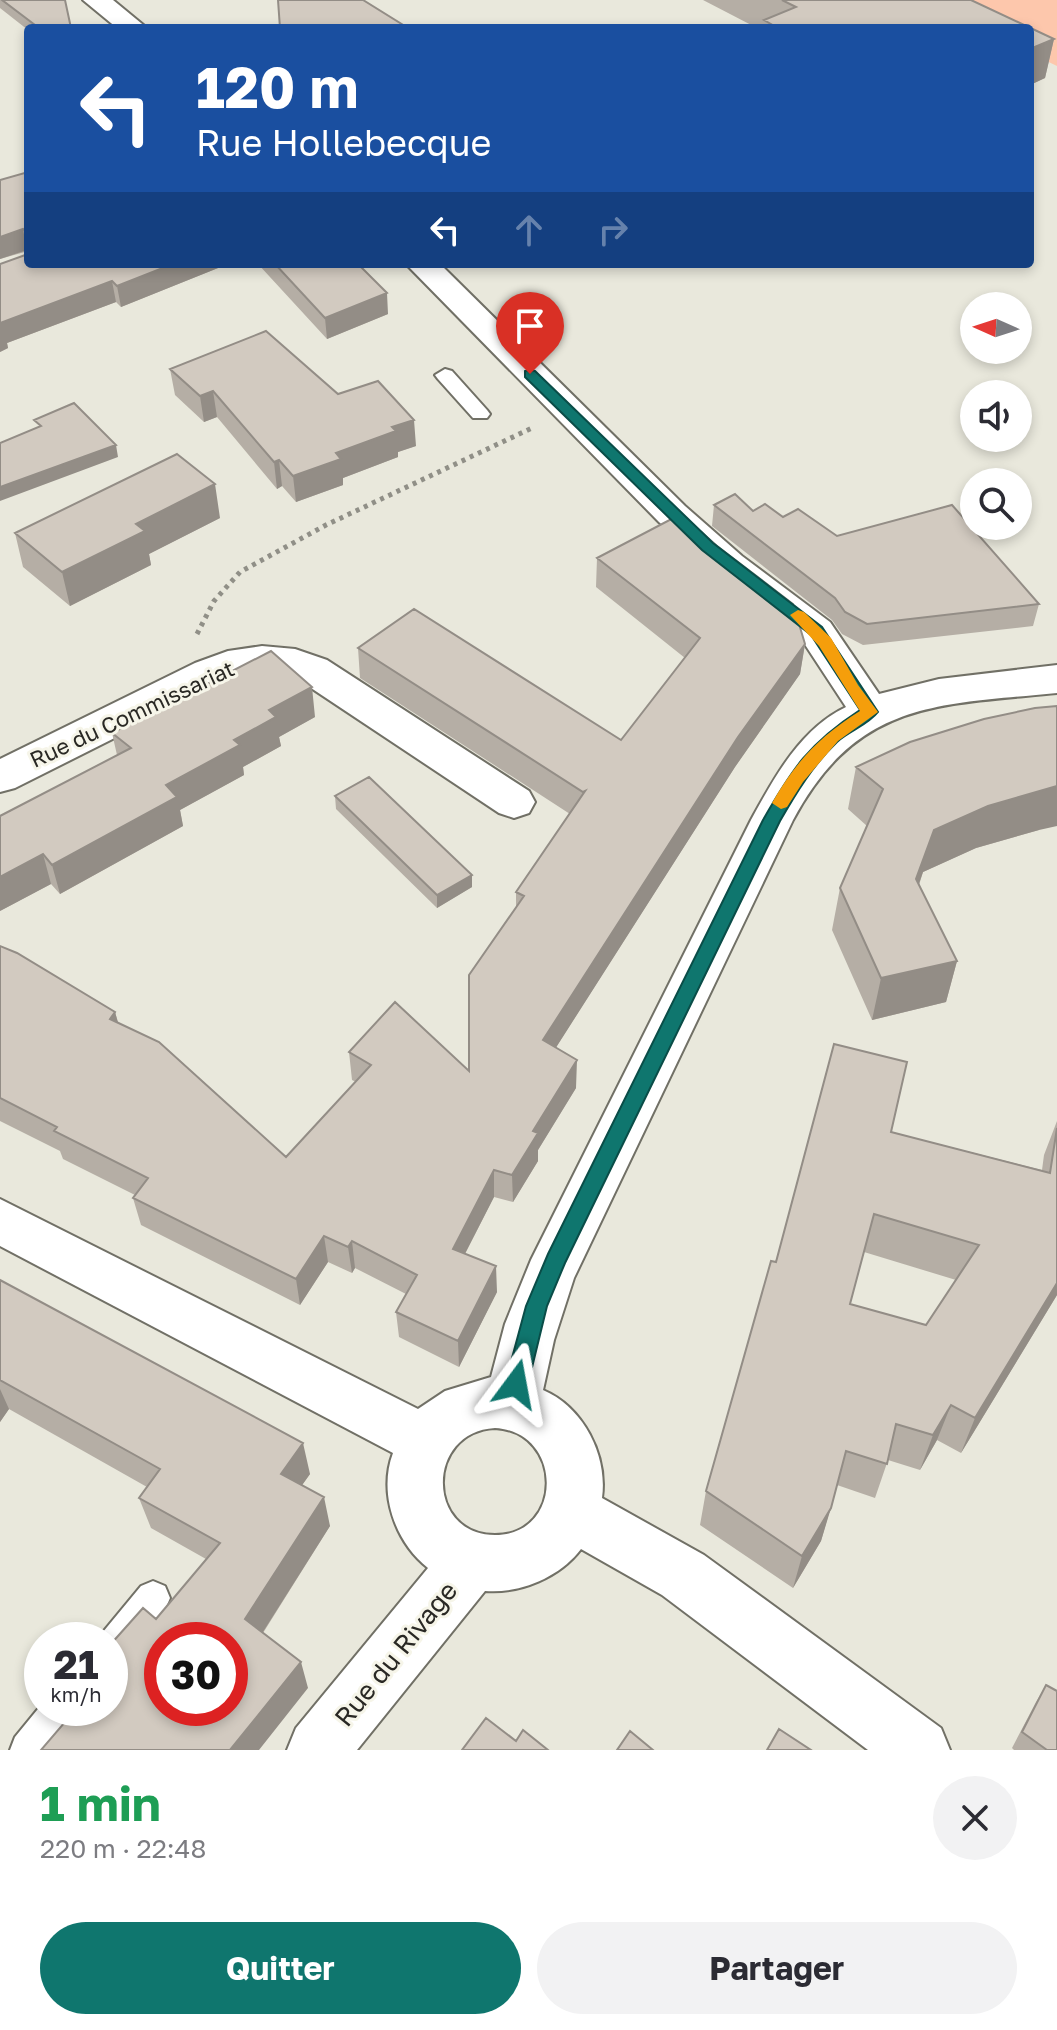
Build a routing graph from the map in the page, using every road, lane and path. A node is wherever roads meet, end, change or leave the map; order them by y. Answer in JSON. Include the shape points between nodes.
{"nodes":[{"id":1,"x":102,"y":4,"type":"edge"},
{"id":2,"x":129,"y":24,"type":"edge"},
{"id":3,"x":426,"y":268,"type":"edge"},
{"id":4,"x":445,"y":375,"type":"dead end"},
{"id":5,"x":570,"y":413,"type":"junction"},
{"id":6,"x":480,"y":414,"type":"dead end"},
{"id":7,"x":1057,"y":679,"type":"edge"},
{"id":8,"x":186,"y":683,"type":"junction"},
{"id":9,"x":870,"y":712,"type":"junction"},
{"id":10,"x":0,"y":777,"type":"edge"},
{"id":11,"x":514,"y":802,"type":"dead end"},
{"id":12,"x":0,"y":1221,"type":"edge"},
{"id":13,"x":513,"y":1406,"type":"junction"},
{"id":14,"x":426,"y":1442,"type":"junction"},
{"id":15,"x":571,"y":1512,"type":"junction"},
{"id":16,"x":474,"y":1560,"type":"junction"},
{"id":17,"x":153,"y":1598,"type":"dead end"},
{"id":18,"x":128,"y":1628,"type":"edge"},
{"id":19,"x":47,"y":1726,"type":"edge"},
{"id":20,"x":28,"y":1750,"type":"edge"},
{"id":21,"x":318,"y":1750,"type":"edge"},
{"id":22,"x":919,"y":1750,"type":"edge"}],
"edges":[{"from":1,"to":2,"type":"street"},
{"from":3,"to":5,"type":"street"},
{"from":4,"to":6,"type":"lane"},
{"from":5,"to":8,"type":"path","via":[[497,442],[240,572],[203,620]]},
{"from":5,"to":9,"type":"street","via":[[708,547],[816,631]]},
{"from":7,"to":9,"type":"street","via":[[930,695]]},
{"from":8,"to":10,"type":"street","name":"Rue du Commissariat"},
{"from":8,"to":11,"type":"street","name":"Rue du Commissariat","via":[[245,661],[295,663],[332,680]]},
{"from":9,"to":13,"type":"street","via":[[823,746],[772,820],[549,1276]]},
{"from":12,"to":14,"type":"street"},
{"from":13,"to":14,"type":"street","via":[[488,1404],[464,1410],[442,1423]]},
{"from":13,"to":15,"type":"street","via":[[547,1422],[570,1451],[577,1475]]},
{"from":14,"to":16,"type":"street","via":[[418,1453],[413,1480],[422,1519],[448,1549]]},
{"from":15,"to":16,"type":"street","via":[[558,1533],[526,1556]]},
{"from":15,"to":22,"type":"street","via":[[683,1575]]},
{"from":16,"to":21,"type":"street","name":"Rue du Rivage"},
{"from":17,"to":18,"type":"lane"},
{"from":19,"to":20,"type":"lane"}]}
